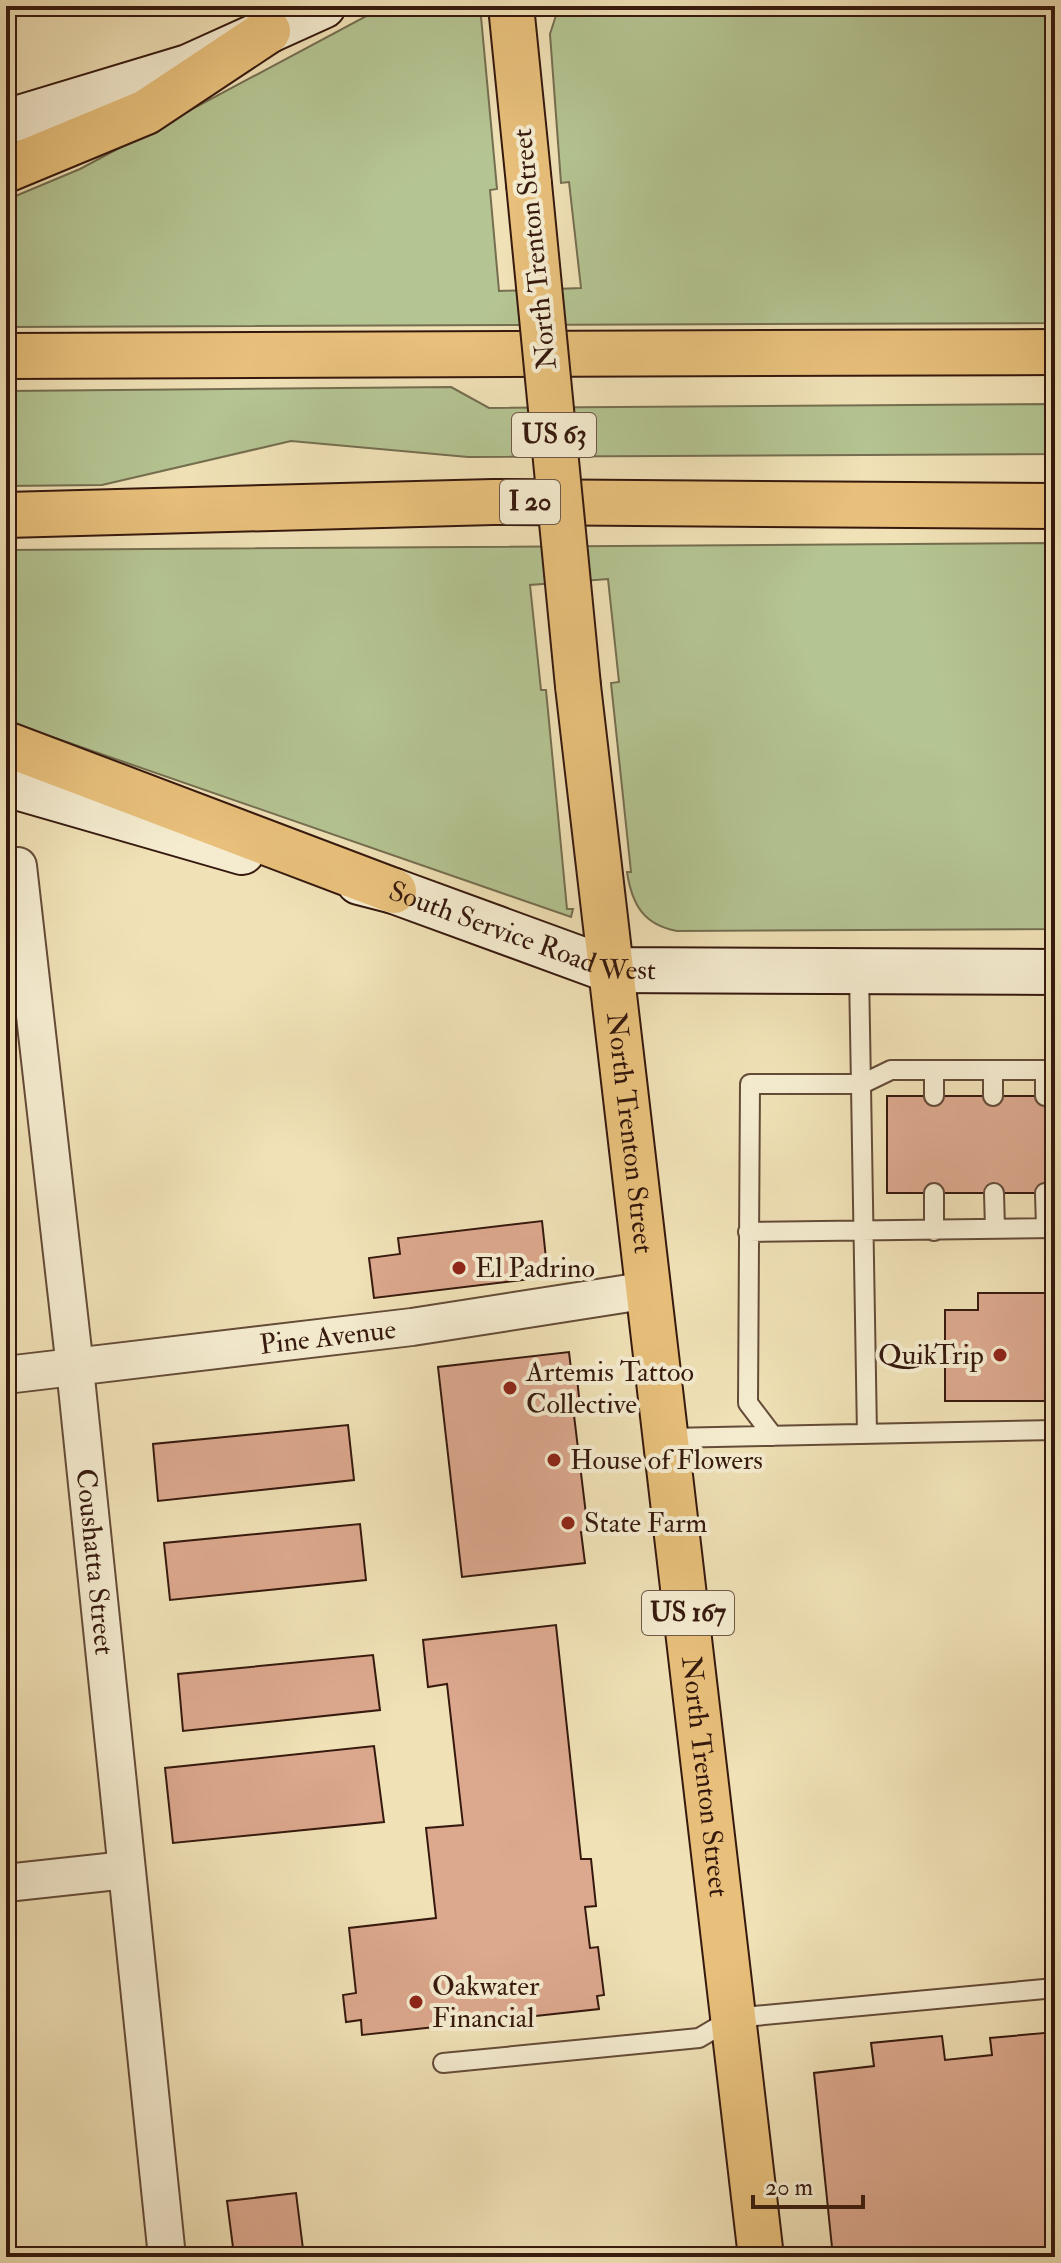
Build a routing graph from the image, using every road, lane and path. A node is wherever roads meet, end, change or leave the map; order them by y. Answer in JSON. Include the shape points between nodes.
{"nodes":[{"id":1,"x":323,"y":6,"type":"edge"},
{"id":2,"x":511,"y":6,"type":"edge"},
{"id":3,"x":268,"y":31,"type":"junction"},
{"id":4,"x":6,"y":122,"type":"edge"},
{"id":5,"x":6,"y":170,"type":"edge"},
{"id":6,"x":1055,"y":352,"type":"edge"},
{"id":7,"x":6,"y":356,"type":"edge"},
{"id":8,"x":1055,"y":506,"type":"edge"},
{"id":9,"x":6,"y":515,"type":"edge"},
{"id":10,"x":6,"y":744,"type":"edge"},
{"id":11,"x":6,"y":784,"type":"edge"},
{"id":12,"x":18,"y":866,"type":"dead end"},
{"id":13,"x":394,"y":891,"type":"junction"},
{"id":14,"x":610,"y":970,"type":"junction"},
{"id":15,"x":859,"y":971,"type":"junction"},
{"id":16,"x":1055,"y":972,"type":"edge"},
{"id":17,"x":934,"y":1070,"type":"junction"},
{"id":18,"x":993,"y":1070,"type":"junction"},
{"id":19,"x":1050,"y":1070,"type":"edge"},
{"id":20,"x":862,"y":1084,"type":"junction"},
{"id":21,"x":934,"y":1096,"type":"dead end"},
{"id":22,"x":993,"y":1096,"type":"dead end"},
{"id":23,"x":1045,"y":1096,"type":"dead end"},
{"id":24,"x":934,"y":1193,"type":"dead end"},
{"id":25,"x":994,"y":1193,"type":"dead end"},
{"id":26,"x":1045,"y":1193,"type":"dead end"},
{"id":27,"x":1050,"y":1228,"type":"edge"},
{"id":28,"x":995,"y":1229,"type":"junction"},
{"id":29,"x":934,"y":1231,"type":"junction"},
{"id":30,"x":748,"y":1232,"type":"junction"},
{"id":31,"x":864,"y":1232,"type":"junction"},
{"id":32,"x":649,"y":1290,"type":"junction"},
{"id":33,"x":75,"y":1368,"type":"junction"},
{"id":34,"x":6,"y":1375,"type":"edge"},
{"id":35,"x":1055,"y":1430,"type":"edge"},
{"id":36,"x":867,"y":1434,"type":"junction"},
{"id":37,"x":773,"y":1436,"type":"junction"},
{"id":38,"x":668,"y":1438,"type":"junction"},
{"id":39,"x":126,"y":1870,"type":"junction"},
{"id":40,"x":6,"y":1883,"type":"edge"},
{"id":41,"x":1055,"y":1988,"type":"edge"},
{"id":42,"x":733,"y":2018,"type":"junction"},
{"id":43,"x":443,"y":2063,"type":"dead end"},
{"id":44,"x":167,"y":2257,"type":"edge"},
{"id":45,"x":761,"y":2257,"type":"edge"}],
"edges":[{"from":1,"to":3,"type":"main road"},
{"from":2,"to":14,"type":"highway","name":"North Trenton Street","number":"US 63","bridge":true},
{"from":3,"to":4,"type":"main road","via":[[188,67]]},
{"from":3,"to":5,"type":"highway","via":[[146,112]]},
{"from":6,"to":7,"type":"highway"},
{"from":8,"to":9,"type":"highway","number":"I 20","via":[[493,502]]},
{"from":10,"to":13,"type":"highway"},
{"from":11,"to":13,"type":"main road","name":"South Service Road West"},
{"from":12,"to":33,"type":"street","name":"Coushatta Street"},
{"from":13,"to":14,"type":"main road","name":"South Service Road West"},
{"from":14,"to":15,"type":"main road","name":"South Service Road West"},
{"from":14,"to":32,"type":"highway","name":"North Trenton Street","number":"US 167"},
{"from":15,"to":16,"type":"main road","name":"South Service Road West"},
{"from":15,"to":20,"type":"lane"},
{"from":17,"to":18,"type":"lane"},
{"from":17,"to":20,"type":"lane","via":[[891,1070]]},
{"from":17,"to":21,"type":"lane"},
{"from":18,"to":19,"type":"lane"},
{"from":18,"to":22,"type":"lane"},
{"from":19,"to":23,"type":"lane"},
{"from":20,"to":30,"type":"lane","via":[[750,1084]]},
{"from":20,"to":31,"type":"lane"},
{"from":24,"to":29,"type":"lane"},
{"from":25,"to":28,"type":"lane"},
{"from":26,"to":27,"type":"lane"},
{"from":27,"to":28,"type":"lane"},
{"from":28,"to":29,"type":"lane"},
{"from":29,"to":31,"type":"lane"},
{"from":30,"to":31,"type":"lane"},
{"from":30,"to":37,"type":"lane","via":[[748,1403]]},
{"from":31,"to":36,"type":"lane"},
{"from":32,"to":33,"type":"street","name":"Pine Avenue","via":[[412,1327]]},
{"from":32,"to":38,"type":"highway","name":"North Trenton Street","number":"US 167"},
{"from":33,"to":34,"type":"street","name":"Pine Avenue"},
{"from":33,"to":39,"type":"street","name":"Coushatta Street"},
{"from":35,"to":36,"type":"lane"},
{"from":36,"to":37,"type":"lane"},
{"from":37,"to":38,"type":"lane"},
{"from":38,"to":42,"type":"highway","name":"North Trenton Street","number":"US 167"},
{"from":39,"to":40,"type":"street"},
{"from":39,"to":44,"type":"street","name":"Coushatta Street"},
{"from":41,"to":42,"type":"lane"},
{"from":42,"to":43,"type":"lane","via":[[699,2038]]},
{"from":42,"to":45,"type":"highway","name":"North Trenton Street","number":"US 167"}]}
